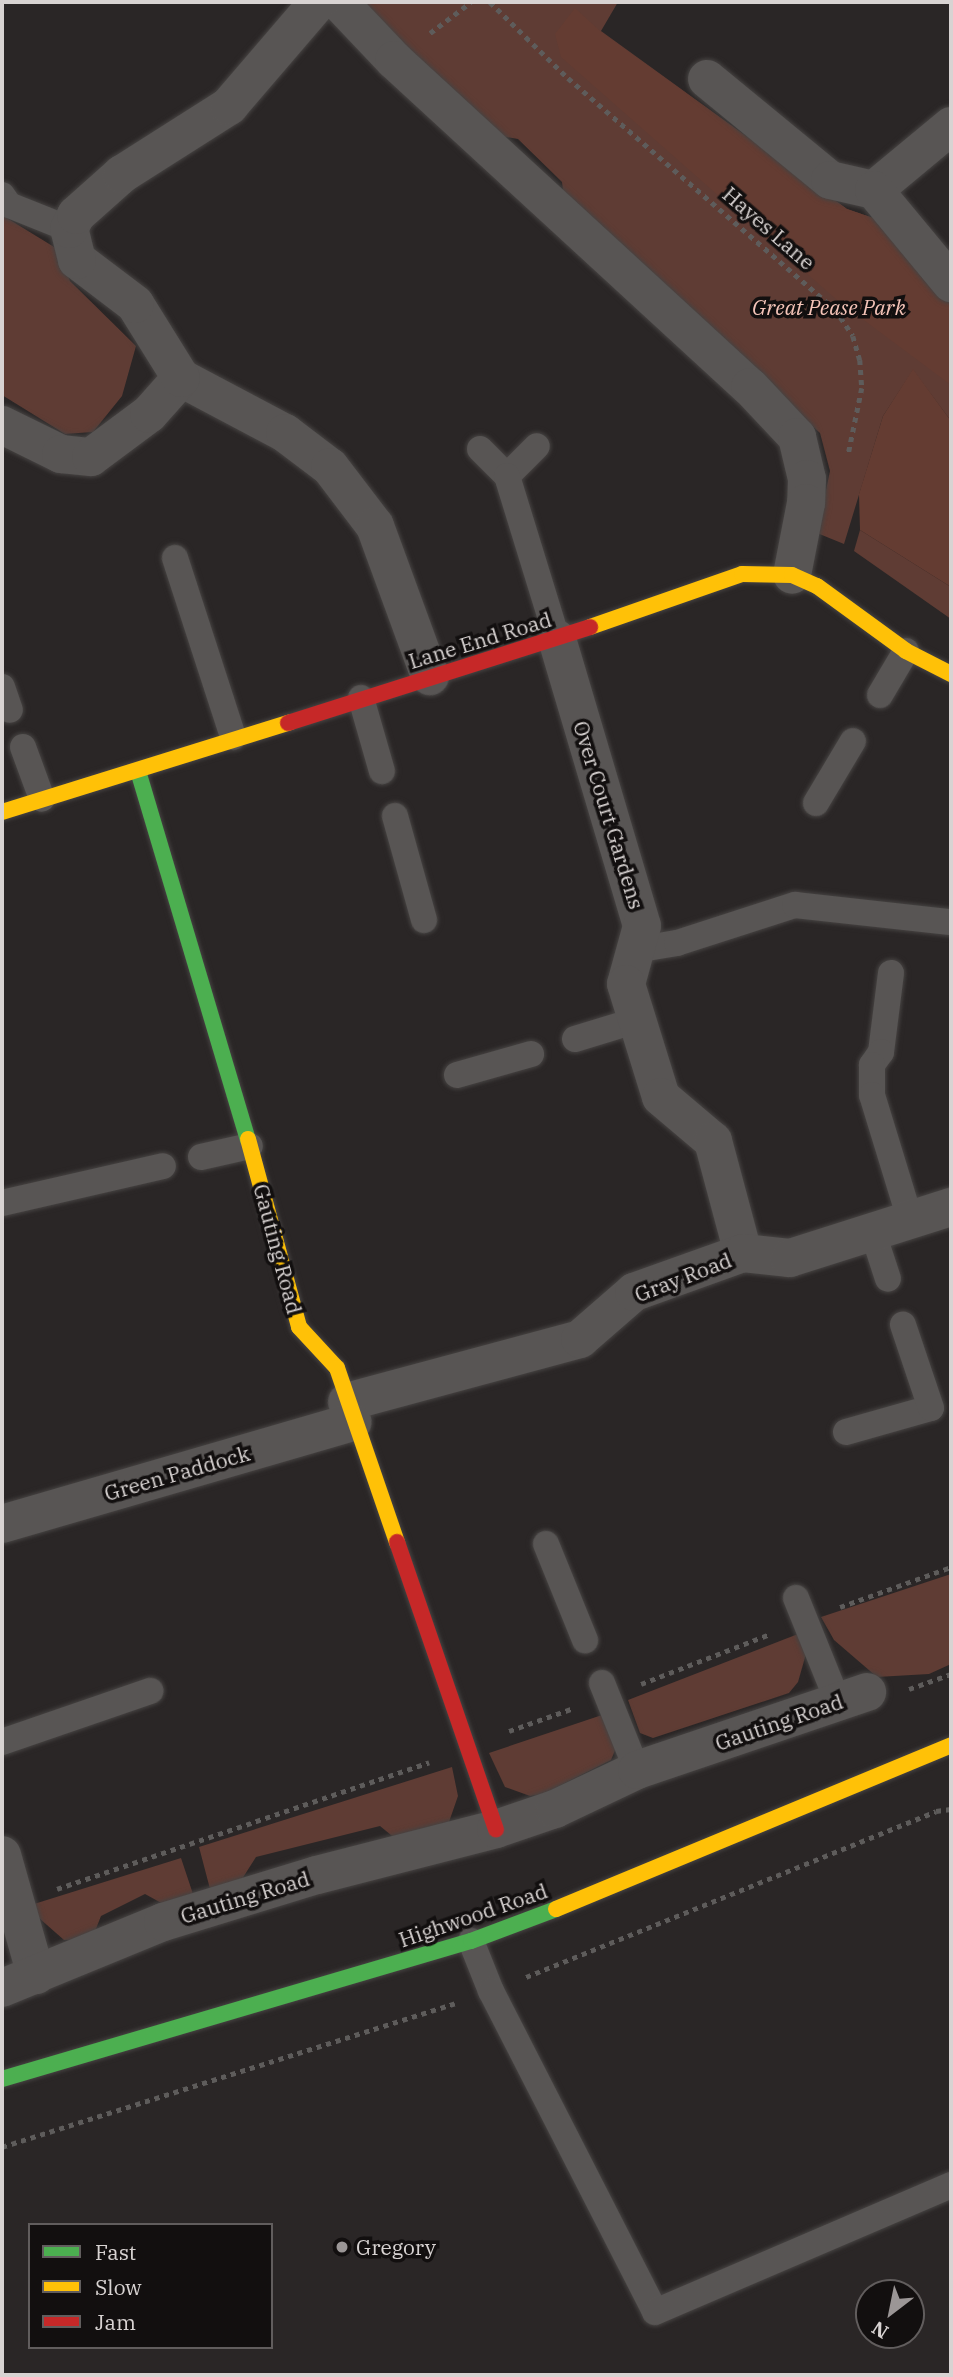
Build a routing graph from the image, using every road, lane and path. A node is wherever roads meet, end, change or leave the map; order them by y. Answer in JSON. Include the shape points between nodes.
{"nodes":[{"id":1,"x":318,"y":2,"type":"edge"},
{"id":2,"x":339,"y":2,"type":"edge"},
{"id":3,"x":471,"y":2,"type":"edge"},
{"id":4,"x":490,"y":2,"type":"edge"},
{"id":5,"x":394,"y":60,"type":"junction"},
{"id":6,"x":707,"y":79,"type":"dead end"},
{"id":7,"x":951,"y":126,"type":"edge"},
{"id":8,"x":874,"y":190,"type":"junction"},
{"id":9,"x":2,"y":195,"type":"edge"},
{"id":10,"x":69,"y":229,"type":"junction"},
{"id":11,"x":951,"y":283,"type":"edge"},
{"id":12,"x":181,"y":378,"type":"junction"},
{"id":13,"x":2,"y":425,"type":"edge"},
{"id":14,"x":537,"y":446,"type":"dead end"},
{"id":15,"x":480,"y":449,"type":"dead end"},
{"id":16,"x":846,"y":464,"type":"dead end"},
{"id":17,"x":507,"y":476,"type":"junction"},
{"id":18,"x":175,"y":558,"type":"dead end"},
{"id":19,"x":792,"y":575,"type":"junction"},
{"id":20,"x":557,"y":639,"type":"junction"},
{"id":21,"x":906,"y":651,"type":"junction"},
{"id":22,"x":951,"y":674,"type":"edge"},
{"id":23,"x":430,"y":676,"type":"junction"},
{"id":24,"x":880,"y":695,"type":"dead end"},
{"id":25,"x":361,"y":698,"type":"junction"},
{"id":26,"x":233,"y":737,"type":"junction"},
{"id":27,"x":853,"y":741,"type":"dead end"},
{"id":28,"x":23,"y":747,"type":"dead end"},
{"id":29,"x":138,"y":771,"type":"junction"},
{"id":30,"x":382,"y":771,"type":"dead end"},
{"id":31,"x":42,"y":799,"type":"junction"},
{"id":32,"x":816,"y":803,"type":"dead end"},
{"id":33,"x":2,"y":812,"type":"edge"},
{"id":34,"x":395,"y":816,"type":"dead end"},
{"id":35,"x":424,"y":920,"type":"dead end"},
{"id":36,"x":950,"y":922,"type":"edge"},
{"id":37,"x":635,"y":950,"type":"junction"},
{"id":38,"x":891,"y":973,"type":"dead end"},
{"id":39,"x":637,"y":1020,"type":"junction"},
{"id":40,"x":575,"y":1040,"type":"dead end"},
{"id":41,"x":531,"y":1054,"type":"dead end"},
{"id":42,"x":457,"y":1075,"type":"dead end"},
{"id":43,"x":250,"y":1146,"type":"junction"},
{"id":44,"x":201,"y":1157,"type":"dead end"},
{"id":45,"x":163,"y":1166,"type":"dead end"},
{"id":46,"x":2,"y":1203,"type":"edge"},
{"id":47,"x":951,"y":1207,"type":"edge"},
{"id":48,"x":911,"y":1219,"type":"junction"},
{"id":49,"x":873,"y":1233,"type":"junction"},
{"id":50,"x":743,"y":1253,"type":"junction"},
{"id":51,"x":888,"y":1279,"type":"dead end"},
{"id":52,"x":903,"y":1325,"type":"dead end"},
{"id":53,"x":350,"y":1412,"type":"junction"},
{"id":54,"x":846,"y":1432,"type":"dead end"},
{"id":55,"x":2,"y":1524,"type":"edge"},
{"id":56,"x":546,"y":1544,"type":"dead end"},
{"id":57,"x":796,"y":1598,"type":"dead end"},
{"id":58,"x":585,"y":1640,"type":"dead end"},
{"id":59,"x":602,"y":1683,"type":"dead end"},
{"id":60,"x":150,"y":1691,"type":"dead end"},
{"id":61,"x":853,"y":1697,"type":"joint"},
{"id":62,"x":2,"y":1742,"type":"edge"},
{"id":63,"x":948,"y":1749,"type":"edge"},
{"id":64,"x":637,"y":1770,"type":"junction"},
{"id":65,"x":496,"y":1829,"type":"junction"},
{"id":66,"x":2,"y":1854,"type":"edge"},
{"id":67,"x":471,"y":1941,"type":"junction"},
{"id":68,"x":19,"y":1981,"type":"edge"},
{"id":69,"x":2,"y":2079,"type":"edge"},
{"id":70,"x":951,"y":2185,"type":"edge"}],
"edges":[{"from":1,"to":10,"type":"street","via":[[229,106],[122,174],[76,215]]},
{"from":2,"to":5,"type":"street"},
{"from":3,"to":5,"type":"path"},
{"from":4,"to":16,"type":"path","name":"Hayes Lane","via":[[568,78],[835,309],[853,335],[862,388]]},
{"from":5,"to":19,"type":"street","via":[[750,387],[797,437],[807,479]]},
{"from":6,"to":8,"type":"street","via":[[830,180]]},
{"from":7,"to":8,"type":"street"},
{"from":8,"to":11,"type":"street"},
{"from":9,"to":10,"type":"lane","via":[[9,205]]},
{"from":10,"to":12,"type":"street","via":[[77,260],[135,304]]},
{"from":12,"to":13,"type":"street","via":[[149,414],[91,457],[61,454]]},
{"from":12,"to":23,"type":"street","via":[[285,433],[330,467],[375,526]]},
{"from":14,"to":17,"type":"lane"},
{"from":15,"to":17,"type":"lane"},
{"from":17,"to":20,"type":"lane"},
{"from":18,"to":26,"type":"lane"},
{"from":19,"to":20,"type":"street","name":"Lane End Road","via":[[742,574]]},
{"from":19,"to":21,"type":"street","name":"Lane End Road","via":[[817,586]]},
{"from":20,"to":23,"type":"street","name":"Lane End Road"},
{"from":20,"to":37,"type":"street","name":"Over Court Gardens","via":[[642,926]]},
{"from":21,"to":22,"type":"street","name":"Lane End Road"},
{"from":21,"to":24,"type":"lane"},
{"from":23,"to":25,"type":"street","name":"Lane End Road"},
{"from":25,"to":26,"type":"street","name":"Lane End Road"},
{"from":25,"to":30,"type":"lane"},
{"from":26,"to":29,"type":"street","name":"Lane End Road"},
{"from":27,"to":32,"type":"lane"},
{"from":28,"to":31,"type":"lane"},
{"from":29,"to":31,"type":"street","name":"Lane End Road"},
{"from":29,"to":43,"type":"street","name":"Gauting Road"},
{"from":31,"to":33,"type":"street","name":"Lane End Road"},
{"from":34,"to":35,"type":"lane"},
{"from":36,"to":37,"type":"lane","via":[[795,905],[677,943]]},
{"from":37,"to":39,"type":"street","name":"Over Court Gardens","via":[[626,984]]},
{"from":38,"to":48,"type":"lane","via":[[881,1052],[873,1065],[872,1095]]},
{"from":39,"to":40,"type":"lane"},
{"from":39,"to":50,"type":"street","name":"Over Court Gardens","via":[[661,1097],[713,1142]]},
{"from":41,"to":42,"type":"lane"},
{"from":43,"to":44,"type":"lane"},
{"from":43,"to":53,"type":"street","name":"Gauting Road","via":[[299,1327],[337,1368]]},
{"from":45,"to":46,"type":"lane"},
{"from":47,"to":48,"type":"street","name":"Gray Road"},
{"from":48,"to":49,"type":"street","name":"Gray Road"},
{"from":49,"to":50,"type":"street","name":"Gray Road","via":[[790,1258]]},
{"from":49,"to":51,"type":"lane"},
{"from":50,"to":53,"type":"street","name":"Gray Road","via":[[634,1292],[580,1339]]},
{"from":52,"to":54,"type":"lane","via":[[931,1408]]},
{"from":53,"to":55,"type":"street","name":"Green Paddock"},
{"from":53,"to":65,"type":"street","name":"Gauting Road"},
{"from":56,"to":58,"type":"lane"},
{"from":57,"to":61,"type":"lane"},
{"from":59,"to":64,"type":"lane"},
{"from":60,"to":62,"type":"lane"},
{"from":61,"to":64,"type":"street","name":"Gauting Road"},
{"from":63,"to":67,"type":"street","name":"Highwood Road","via":[[639,1878]]},
{"from":64,"to":65,"type":"street","name":"Gauting Road","via":[[555,1809]]},
{"from":65,"to":68,"type":"street","name":"Gauting Road","via":[[317,1875],[163,1922]]},
{"from":66,"to":68,"type":"street"},
{"from":67,"to":69,"type":"street","name":"Highwood Road"},
{"from":67,"to":70,"type":"lane","via":[[491,1991],[656,2312]]}]}
